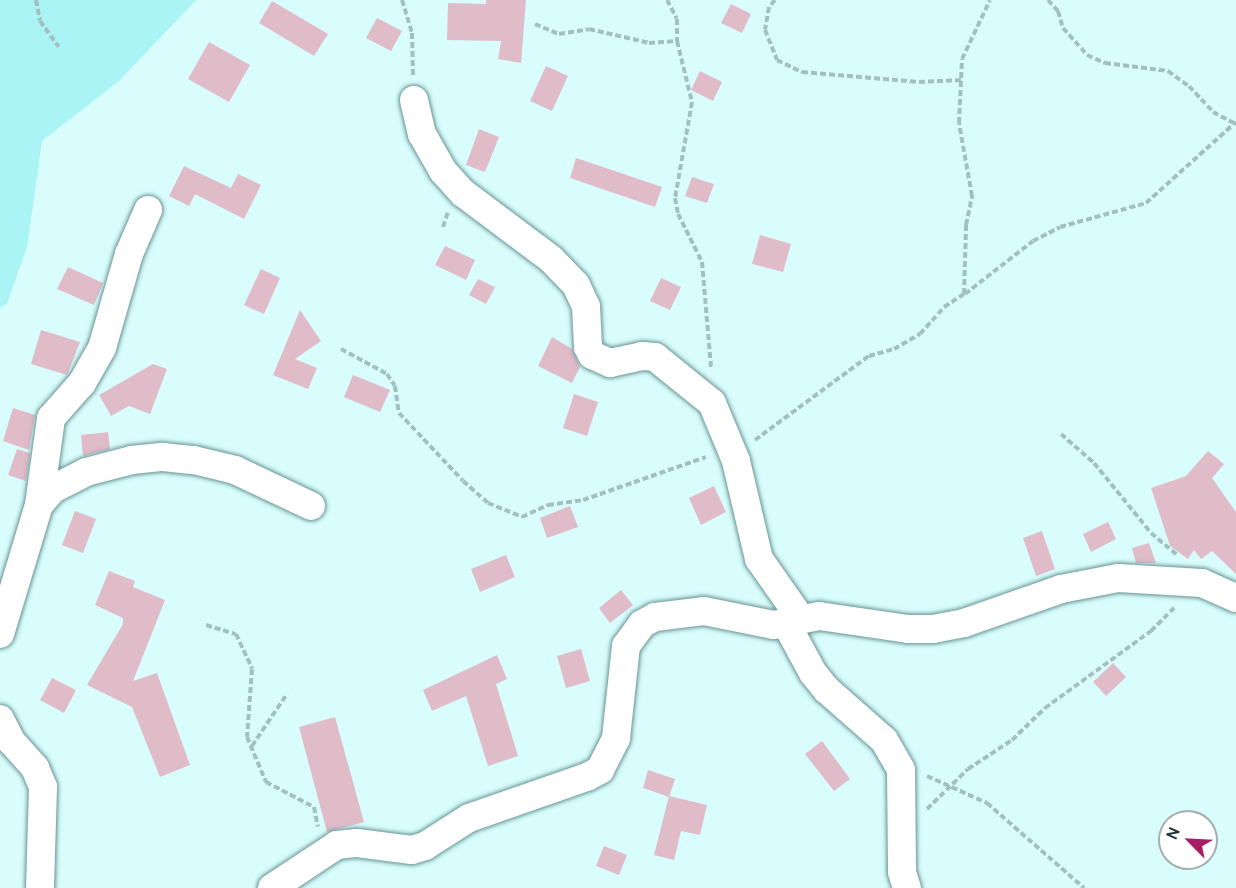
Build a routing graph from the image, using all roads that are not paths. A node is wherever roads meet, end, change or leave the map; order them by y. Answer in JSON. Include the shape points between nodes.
{"nodes":[{"id":1,"x":414,"y":100,"type":"road end"},
{"id":2,"x":148,"y":210,"type":"dead end"},
{"id":3,"x":39,"y":505,"type":"junction"},
{"id":4,"x":311,"y":506,"type":"dead end"},
{"id":5,"x":1236,"y":598,"type":"edge"},
{"id":6,"x":794,"y":622,"type":"junction"},
{"id":7,"x":0,"y":633,"type":"edge"},
{"id":8,"x":0,"y":719,"type":"edge"},
{"id":9,"x":40,"y":888,"type":"edge"},
{"id":10,"x":272,"y":888,"type":"edge"},
{"id":11,"x":907,"y":888,"type":"edge"}],
"edges":[{"from":1,"to":6,"type":"street","via":[[422,134],[443,171],[463,193],[551,259],[576,285],[586,306],[592,355],[610,363],[655,357],[712,403],[732,448],[759,559]]},
{"from":2,"to":3,"type":"street","via":[[129,254],[102,348],[82,383],[51,418]]},
{"from":3,"to":4,"type":"street","via":[[53,489],[86,472],[163,457],[235,470]]},
{"from":3,"to":7,"type":"street"},
{"from":5,"to":6,"type":"street","via":[[1202,584],[1135,577],[1093,581],[933,629],[831,617]]},
{"from":6,"to":10,"type":"street","via":[[704,611],[655,617],[642,624],[626,646],[616,738],[600,770],[469,818],[426,846],[412,850],[357,843],[324,851]]},
{"from":6,"to":11,"type":"street","via":[[827,690],[884,740],[901,770],[903,872]]},
{"from":8,"to":9,"type":"street","via":[[11,741],[35,768],[43,787]]}]}
